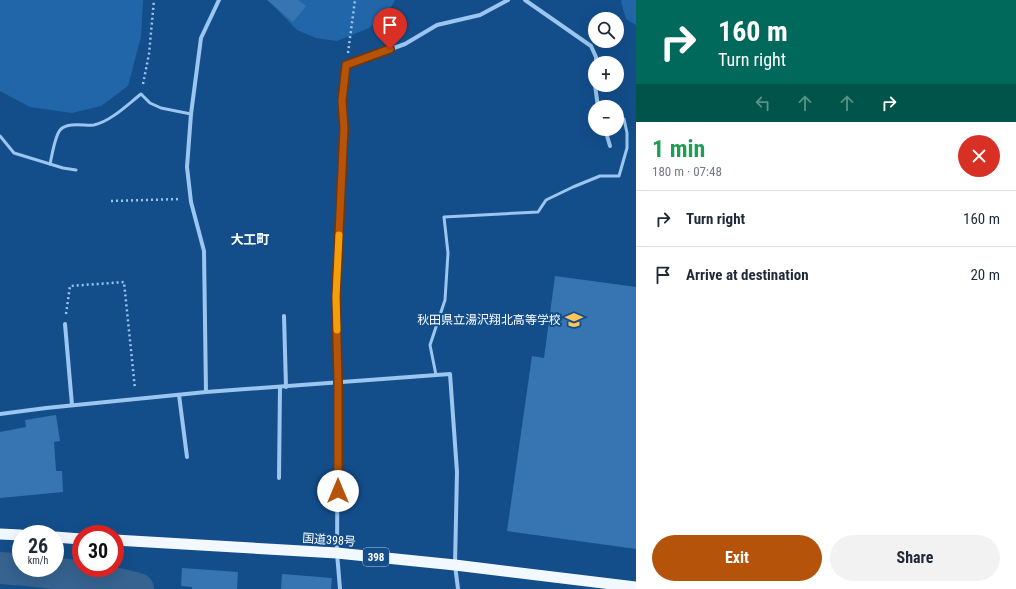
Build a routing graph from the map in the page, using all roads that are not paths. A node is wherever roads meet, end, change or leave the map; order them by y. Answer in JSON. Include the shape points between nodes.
{"nodes":[{"id":1,"x":219,"y":0,"type":"edge"},
{"id":2,"x":508,"y":0,"type":"edge"},
{"id":3,"x":525,"y":0,"type":"edge"},
{"id":4,"x":596,"y":56,"type":"edge"},
{"id":5,"x":191,"y":114,"type":"junction"},
{"id":6,"x":624,"y":119,"type":"dead end"},
{"id":7,"x":0,"y":136,"type":"edge"},
{"id":8,"x":607,"y":136,"type":"edge"},
{"id":9,"x":610,"y":146,"type":"dead end"},
{"id":10,"x":50,"y":164,"type":"junction"},
{"id":11,"x":76,"y":170,"type":"dead end"},
{"id":12,"x":284,"y":316,"type":"dead end"},
{"id":13,"x":65,"y":324,"type":"road end"},
{"id":14,"x":436,"y":375,"type":"junction"},
{"id":15,"x":338,"y":382,"type":"junction"},
{"id":16,"x":280,"y":387,"type":"junction"},
{"id":17,"x":286,"y":387,"type":"junction"},
{"id":18,"x":206,"y":392,"type":"junction"},
{"id":19,"x":179,"y":395,"type":"junction"},
{"id":20,"x":72,"y":405,"type":"junction"},
{"id":21,"x":0,"y":414,"type":"edge"},
{"id":22,"x":188,"y":457,"type":"dead end"},
{"id":23,"x":278,"y":478,"type":"dead end"},
{"id":24,"x":0,"y":534,"type":"edge"},
{"id":25,"x":12,"y":535,"type":"edge"},
{"id":26,"x":124,"y":541,"type":"edge"},
{"id":27,"x":337,"y":553,"type":"junction"},
{"id":28,"x":455,"y":565,"type":"junction"},
{"id":29,"x":636,"y":588,"type":"edge"},
{"id":30,"x":340,"y":589,"type":"edge"},
{"id":31,"x":458,"y":589,"type":"edge"}],
"edges":[{"from":1,"to":5,"type":"street","via":[[201,38]]},
{"from":2,"to":15,"type":"street","via":[[480,15],[437,25],[405,44],[346,65],[342,101],[344,128],[336,297]]},
{"from":3,"to":4,"type":"street","via":[[591,46]]},
{"from":5,"to":10,"type":"lane","via":[[161,108],[150,103],[141,94],[96,124],[68,125],[61,128]]},
{"from":5,"to":18,"type":"street","via":[[186,167],[190,198],[204,251]]},
{"from":6,"to":14,"type":"lane","via":[[627,148],[619,176],[600,176],[573,187],[546,200],[538,212],[444,217],[448,253],[446,300],[430,345]]},
{"from":7,"to":10,"type":"lane","via":[[14,153]]},
{"from":8,"to":9,"type":"street"},
{"from":10,"to":11,"type":"lane"},
{"from":12,"to":17,"type":"street"},
{"from":13,"to":20,"type":"street"},
{"from":14,"to":15,"type":"street"},
{"from":14,"to":28,"type":"street","via":[[450,374],[457,472]]},
{"from":15,"to":17,"type":"street"},
{"from":15,"to":27,"type":"street"},
{"from":16,"to":17,"type":"street"},
{"from":16,"to":18,"type":"street"},
{"from":16,"to":23,"type":"street"},
{"from":18,"to":19,"type":"street"},
{"from":19,"to":20,"type":"street"},
{"from":19,"to":22,"type":"street"},
{"from":20,"to":21,"type":"street"},
{"from":24,"to":25,"type":"highway"},
{"from":26,"to":27,"type":"highway","name":"国道398号","number":"398"},
{"from":27,"to":28,"type":"highway","name":"国道398号","number":"398"},
{"from":27,"to":30,"type":"street"},
{"from":28,"to":29,"type":"highway","name":"国道398号","number":"398"},
{"from":28,"to":31,"type":"street"}]}
